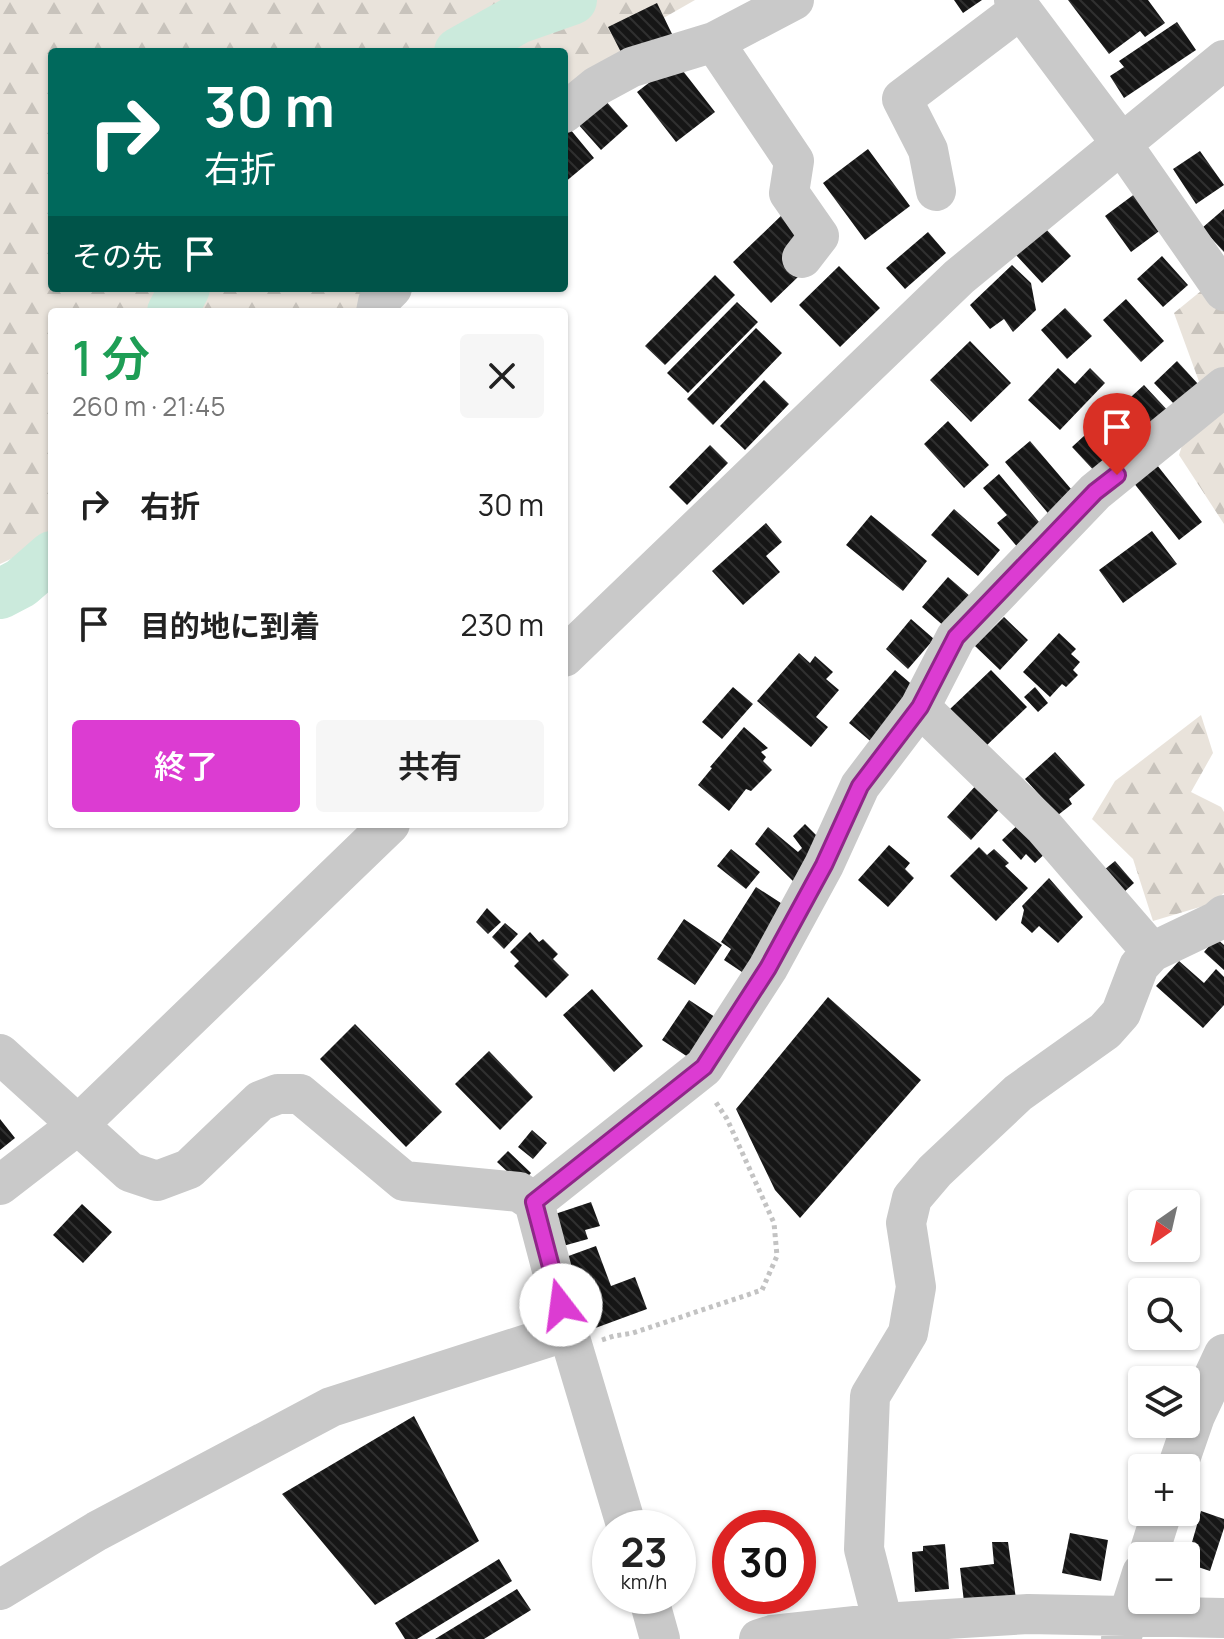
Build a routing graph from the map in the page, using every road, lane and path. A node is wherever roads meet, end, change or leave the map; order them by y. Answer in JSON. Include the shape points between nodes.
{"nodes":[{"id":1,"x":794,"y":0,"type":"edge"},
{"id":2,"x":1018,"y":5,"type":"edge"},
{"id":3,"x":714,"y":42,"type":"junction"},
{"id":4,"x":1224,"y":60,"type":"edge"},
{"id":5,"x":568,"y":110,"type":"edge"},
{"id":6,"x":1121,"y":143,"type":"junction"},
{"id":7,"x":936,"y":191,"type":"dead end"},
{"id":8,"x":802,"y":258,"type":"dead end"},
{"id":9,"x":1223,"y":286,"type":"edge"},
{"id":10,"x":388,"y":292,"type":"edge"},
{"id":11,"x":377,"y":308,"type":"edge"},
{"id":12,"x":1224,"y":387,"type":"edge"},
{"id":13,"x":568,"y":653,"type":"edge"},
{"id":14,"x":920,"y":707,"type":"junction"},
{"id":15,"x":386,"y":828,"type":"edge"},
{"id":16,"x":1222,"y":921,"type":"edge"},
{"id":17,"x":1149,"y":947,"type":"junction"},
{"id":18,"x":0,"y":1054,"type":"edge"},
{"id":19,"x":696,"y":1074,"type":"junction"},
{"id":20,"x":79,"y":1124,"type":"junction"},
{"id":21,"x":0,"y":1185,"type":"edge"},
{"id":22,"x":534,"y":1202,"type":"junction"},
{"id":23,"x":571,"y":1341,"type":"junction"},
{"id":24,"x":1224,"y":1354,"type":"edge"},
{"id":25,"x":1182,"y":1454,"type":"edge"},
{"id":26,"x":622,"y":1510,"type":"edge"},
{"id":27,"x":0,"y":1590,"type":"edge"},
{"id":28,"x":652,"y":1614,"type":"edge"},
{"id":29,"x":1224,"y":1618,"type":"edge"},
{"id":30,"x":883,"y":1623,"type":"junction"},
{"id":31,"x":1125,"y":1628,"type":"edge"},
{"id":32,"x":658,"y":1638,"type":"edge"},
{"id":33,"x":759,"y":1639,"type":"edge"}],
"edges":[{"from":1,"to":3,"type":"street"},
{"from":2,"to":6,"type":"street"},
{"from":2,"to":7,"type":"street","via":[[902,99],[928,150]]},
{"from":3,"to":5,"type":"street","via":[[632,67]]},
{"from":3,"to":8,"type":"street","via":[[794,161],[789,193],[819,236]]},
{"from":4,"to":6,"type":"street"},
{"from":6,"to":9,"type":"street"},
{"from":6,"to":13,"type":"street","via":[[959,277]]},
{"from":10,"to":11,"type":"street"},
{"from":12,"to":14,"type":"street","via":[[1095,492],[956,637]]},
{"from":14,"to":17,"type":"street","via":[[1044,827]]},
{"from":14,"to":19,"type":"street","via":[[860,786],[768,968]]},
{"from":15,"to":20,"type":"street"},
{"from":16,"to":17,"type":"street"},
{"from":17,"to":30,"type":"street","via":[[1121,1013],[1105,1031],[1018,1093],[912,1198],[906,1223],[916,1287],[908,1333],[870,1396],[864,1549]]},
{"from":18,"to":20,"type":"street"},
{"from":19,"to":22,"type":"street"},
{"from":19,"to":23,"type":"path","via":[[727,1119],[774,1223],[777,1256],[762,1290],[633,1333]]},
{"from":20,"to":21,"type":"street"},
{"from":20,"to":22,"type":"street","via":[[130,1172],[157,1181],[189,1169],[260,1101],[300,1094],[404,1181],[519,1192]]},
{"from":22,"to":23,"type":"street"},
{"from":23,"to":26,"type":"street"},
{"from":23,"to":27,"type":"street","via":[[331,1407],[97,1531]]},
{"from":24,"to":25,"type":"street"},
{"from":28,"to":32,"type":"street"},
{"from":29,"to":31,"type":"street"},
{"from":30,"to":31,"type":"street","via":[[1028,1614]]},
{"from":30,"to":33,"type":"street"}]}
